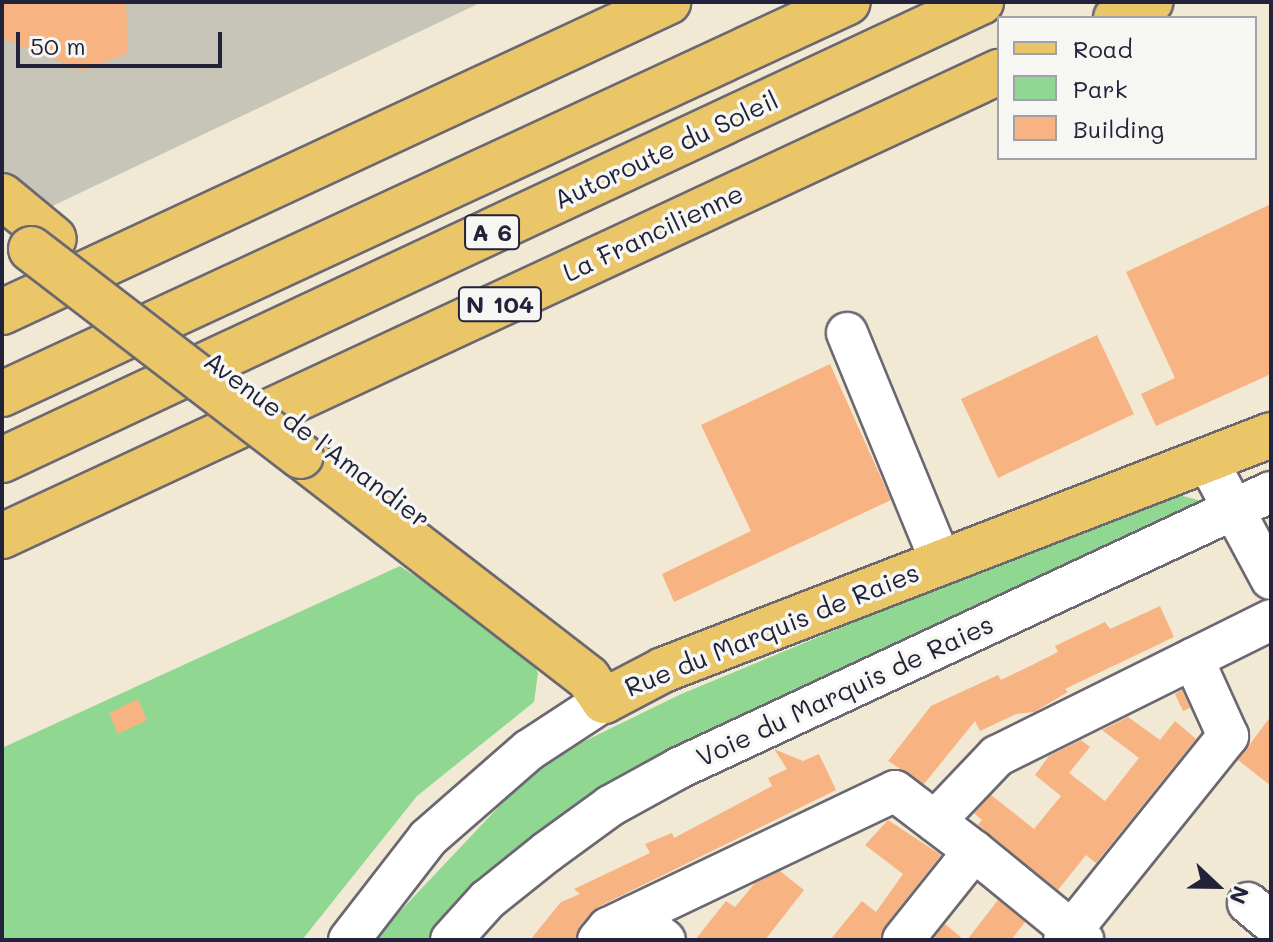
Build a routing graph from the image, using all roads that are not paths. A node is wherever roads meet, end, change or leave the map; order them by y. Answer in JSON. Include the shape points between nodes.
{"nodes":[{"id":1,"x":668,"y":2,"type":"edge"},
{"id":2,"x":848,"y":2,"type":"edge"},
{"id":3,"x":981,"y":2,"type":"edge"},
{"id":4,"x":1151,"y":2,"type":"edge"},
{"id":5,"x":1120,"y":16,"type":"edge"},
{"id":6,"x":997,"y":73,"type":"edge"},
{"id":7,"x":2,"y":196,"type":"edge"},
{"id":8,"x":29,"y":238,"type":"edge"},
{"id":9,"x":2,"y":312,"type":"edge"},
{"id":10,"x":847,"y":333,"type":"dead end"},
{"id":11,"x":2,"y":394,"type":"edge"},
{"id":12,"x":1271,"y":435,"type":"edge"},
{"id":13,"x":2,"y":460,"type":"edge"},
{"id":14,"x":1207,"y":460,"type":"junction"},
{"id":15,"x":1254,"y":501,"type":"edge"},
{"id":16,"x":2,"y":536,"type":"edge"},
{"id":17,"x":1266,"y":558,"type":"edge"},
{"id":18,"x":941,"y":562,"type":"junction"},
{"id":19,"x":1271,"y":620,"type":"edge"},
{"id":20,"x":1193,"y":659,"type":"junction"},
{"id":21,"x":617,"y":693,"type":"junction"},
{"id":22,"x":935,"y":821,"type":"junction"},
{"id":23,"x":974,"y":851,"type":"junction"},
{"id":24,"x":634,"y":916,"type":"junction"},
{"id":25,"x":1073,"y":937,"type":"edge"},
{"id":26,"x":349,"y":940,"type":"edge"},
{"id":27,"x":451,"y":940,"type":"edge"},
{"id":28,"x":598,"y":940,"type":"edge"},
{"id":29,"x":665,"y":940,"type":"edge"},
{"id":30,"x":903,"y":940,"type":"edge"}],
"edges":[{"from":1,"to":9,"type":"main road"},
{"from":2,"to":11,"type":"main road","number":"A 6"},
{"from":3,"to":13,"type":"main road","name":"Autoroute du Soleil","number":"A 6"},
{"from":4,"to":5,"type":"main road"},
{"from":6,"to":16,"type":"main road","name":"La Francilienne","number":"N 104"},
{"from":7,"to":8,"type":"main road","name":"Avenue de l'Amandier"},
{"from":8,"to":21,"type":"main road","name":"Avenue de l'Amandier","bridge":true,"via":[[312,450],[588,678]]},
{"from":10,"to":18,"type":"street"},
{"from":12,"to":14,"type":"main road","name":"Rue du Marquis de Raies"},
{"from":14,"to":15,"type":"street"},
{"from":14,"to":18,"type":"main road","name":"Rue du Marquis de Raies"},
{"from":15,"to":17,"type":"street"},
{"from":15,"to":27,"type":"street","name":"Voie du Marquis de Raies","via":[[679,768],[610,806],[547,852],[487,900]]},
{"from":18,"to":21,"type":"main road","name":"Rue du Marquis de Raies"},
{"from":19,"to":20,"type":"street"},
{"from":20,"to":22,"type":"street","via":[[997,756]]},
{"from":20,"to":25,"type":"street","via":[[1228,736]]},
{"from":21,"to":26,"type":"street","name":"Rue du Marquis de Raies","via":[[529,750],[476,793],[428,838]]},
{"from":22,"to":23,"type":"street"},
{"from":22,"to":24,"type":"street","via":[[895,791]]},
{"from":23,"to":25,"type":"street"},
{"from":23,"to":30,"type":"street"},
{"from":24,"to":28,"type":"street","via":[[608,928]]},
{"from":24,"to":29,"type":"street"}]}
